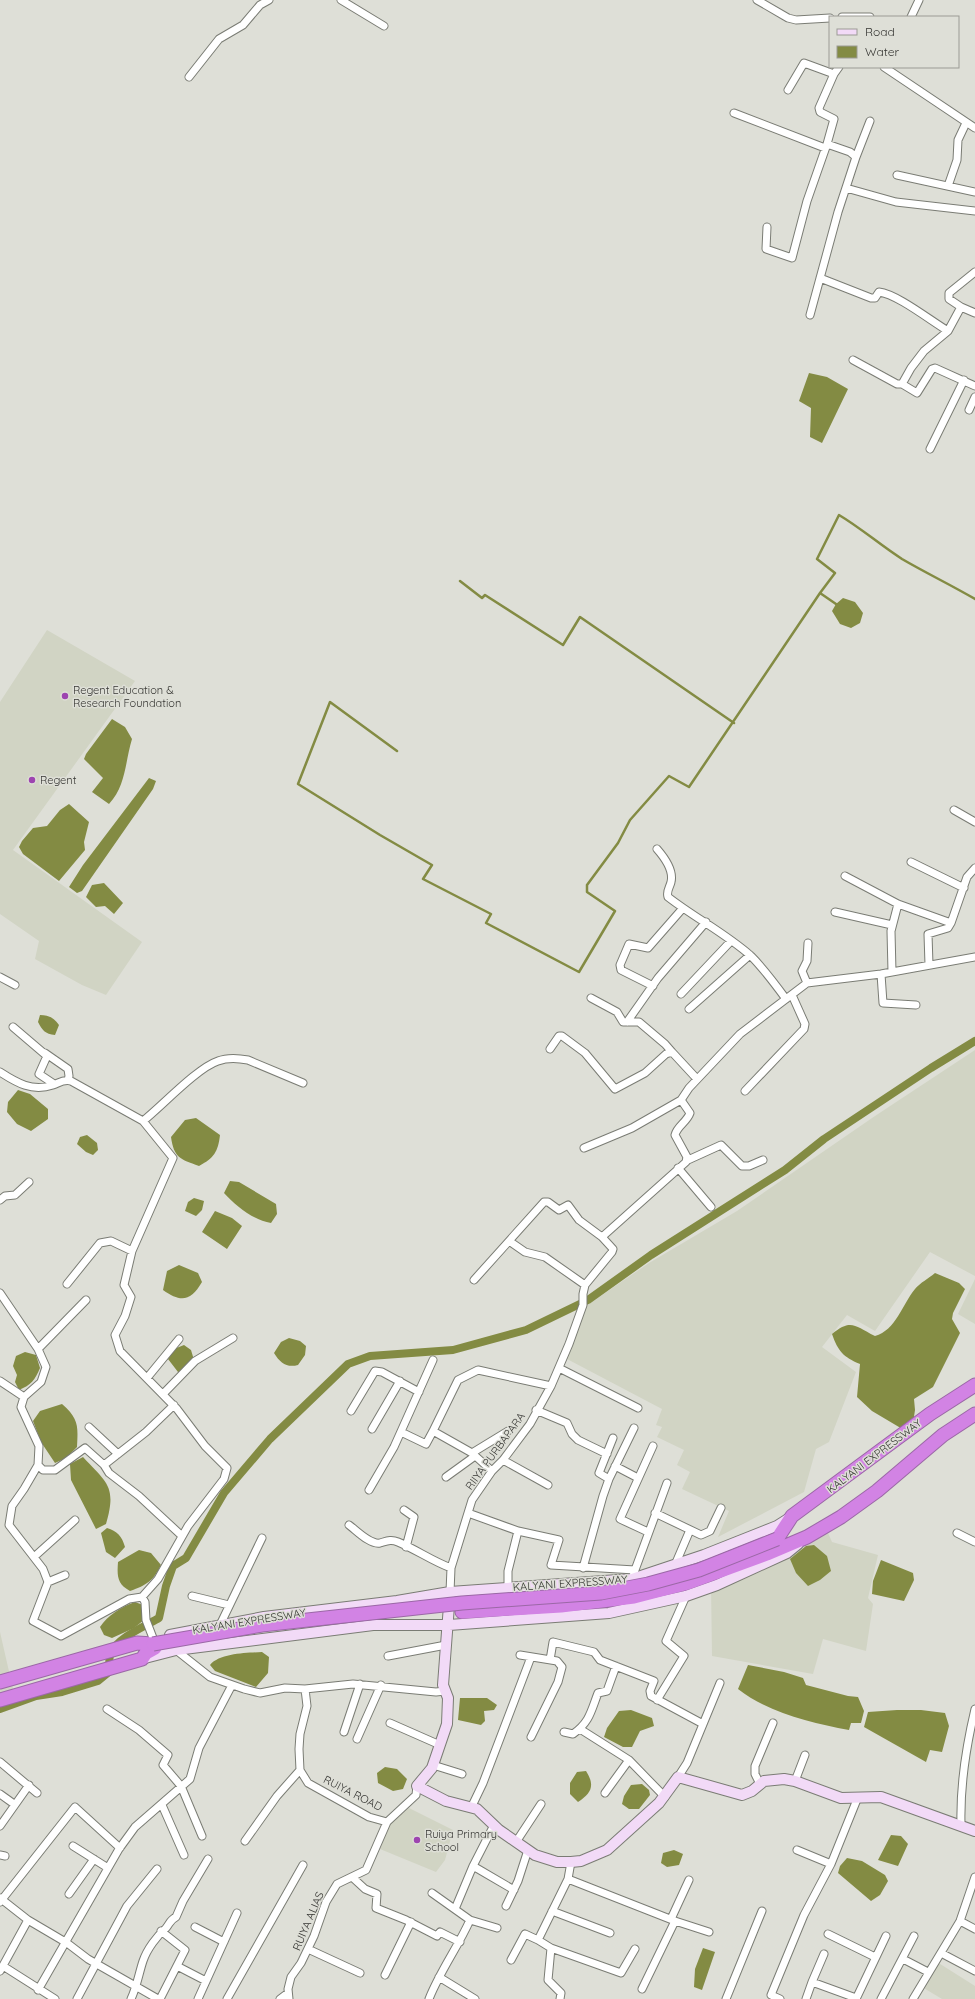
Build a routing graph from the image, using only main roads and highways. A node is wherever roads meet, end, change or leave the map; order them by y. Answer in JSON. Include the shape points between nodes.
{"nodes":[{"id":1,"x":975,"y":1385,"type":"edge"},
{"id":2,"x":975,"y":1414,"type":"edge"},
{"id":3,"x":154,"y":1643,"type":"junction"},
{"id":4,"x":0,"y":1682,"type":"edge"},
{"id":5,"x":0,"y":1700,"type":"edge"}],
"edges":[{"from":1,"to":3,"type":"highway","name":"KALYANI EXPRESSWAY","bridge":true,"via":[[930,1414],[792,1516],[778,1539],[699,1570],[601,1594],[462,1603],[262,1625]]},
{"from":2,"to":3,"type":"highway","name":"KALYANI EXPRESSWAY","via":[[943,1435],[841,1518],[807,1537],[767,1554],[688,1583],[634,1598],[561,1606],[360,1619]]},
{"from":3,"to":4,"type":"highway","via":[[137,1643]]},
{"from":3,"to":5,"type":"highway","name":"KALYANI EXPRESSWAY","via":[[142,1659]]}]}
